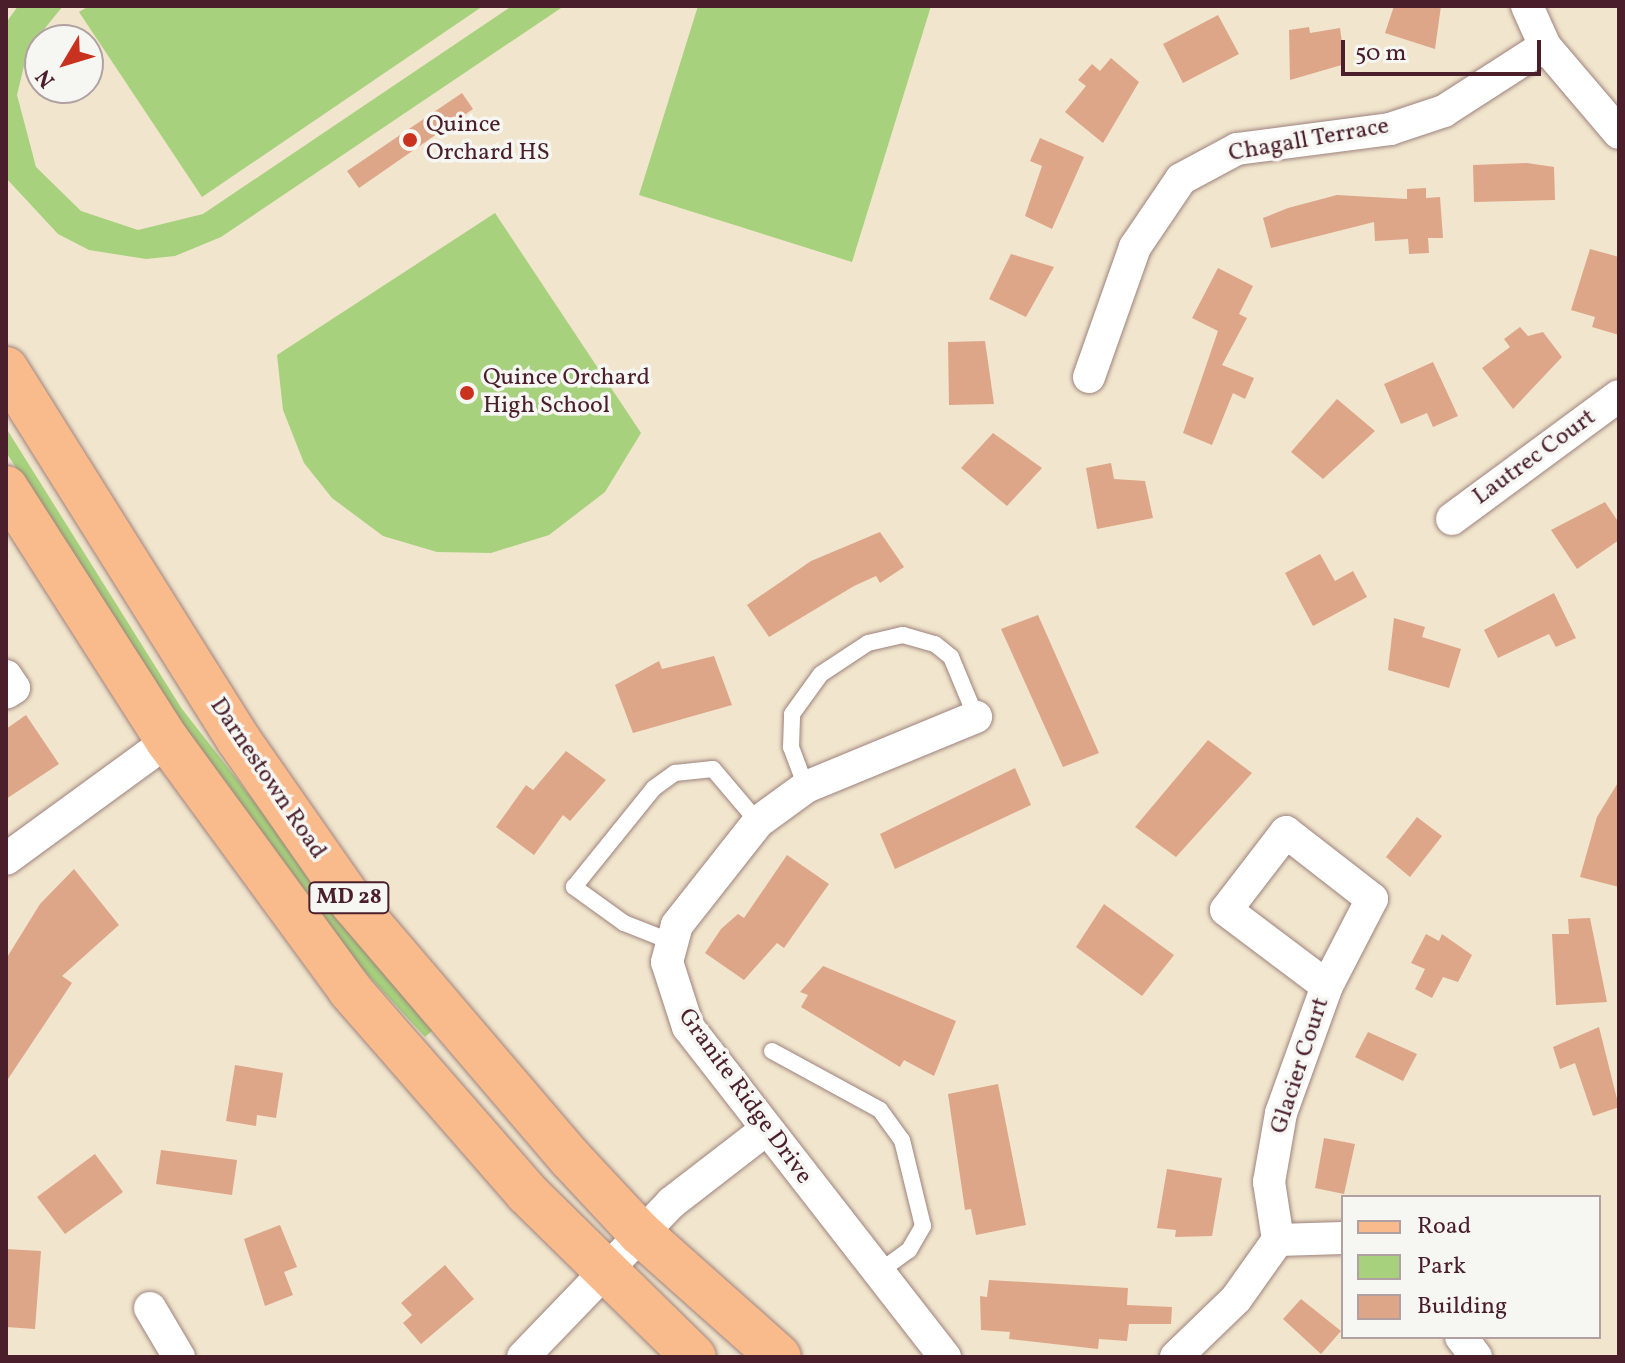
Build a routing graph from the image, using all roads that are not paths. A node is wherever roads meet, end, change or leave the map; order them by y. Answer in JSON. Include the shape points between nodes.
{"nodes":[{"id":1,"x":1527,"y":6,"type":"edge"},
{"id":2,"x":1545,"y":46,"type":"junction"},
{"id":3,"x":1619,"y":133,"type":"edge"},
{"id":4,"x":6,"y":369,"type":"edge"},
{"id":5,"x":1089,"y":377,"type":"dead end"},
{"id":6,"x":1619,"y":396,"type":"edge"},
{"id":7,"x":6,"y":488,"type":"edge"},
{"id":8,"x":1452,"y":519,"type":"dead end"},
{"id":9,"x":6,"y":676,"type":"edge"},
{"id":10,"x":6,"y":693,"type":"edge"},
{"id":11,"x":976,"y":717,"type":"joint"},
{"id":12,"x":168,"y":741,"type":"junction"},
{"id":13,"x":806,"y":787,"type":"junction"},
{"id":14,"x":758,"y":822,"type":"junction"},
{"id":15,"x":6,"y":859,"type":"edge"},
{"id":16,"x":672,"y":942,"type":"junction"},
{"id":17,"x":1327,"y":986,"type":"junction"},
{"id":18,"x":772,"y":1051,"type":"dead end"},
{"id":19,"x":764,"y":1131,"type":"junction"},
{"id":20,"x":640,"y":1233,"type":"junction"},
{"id":21,"x":1341,"y":1238,"type":"edge"},
{"id":22,"x":1278,"y":1240,"type":"junction"},
{"id":23,"x":603,"y":1272,"type":"junction"},
{"id":24,"x":876,"y":1274,"type":"junction"},
{"id":25,"x":150,"y":1308,"type":"dead end"},
{"id":26,"x":1462,"y":1339,"type":"edge"},
{"id":27,"x":179,"y":1357,"type":"edge"},
{"id":28,"x":523,"y":1357,"type":"edge"},
{"id":29,"x":694,"y":1357,"type":"edge"},
{"id":30,"x":779,"y":1357,"type":"edge"},
{"id":31,"x":945,"y":1357,"type":"edge"},
{"id":32,"x":1176,"y":1357,"type":"edge"},
{"id":33,"x":1476,"y":1357,"type":"edge"}],
"edges":[{"from":1,"to":2,"type":"street"},
{"from":2,"to":3,"type":"street"},
{"from":2,"to":5,"type":"street","name":"Chagall Terrace","via":[[1475,98],[1444,111],[1390,129],[1237,149],[1181,179],[1135,247]]},
{"from":4,"to":20,"type":"main road","name":"Darnestown Road","number":"MD 28","via":[[238,739],[353,904],[487,1067]]},
{"from":6,"to":8,"type":"street","name":"Lautrec Court"},
{"from":7,"to":12,"type":"main road","number":"MD 28"},
{"from":9,"to":10,"type":"street","via":[[14,688]]},
{"from":11,"to":13,"type":"street","name":"Granite Ridge Drive"},
{"from":11,"to":13,"type":"lane","via":[[951,657],[935,644],[903,635],[868,643],[821,674],[792,714],[791,747]]},
{"from":12,"to":15,"type":"street","via":[[48,821]]},
{"from":12,"to":23,"type":"main road","number":"MD 28","via":[[350,990]]},
{"from":13,"to":14,"type":"street","name":"Granite Ridge Drive"},
{"from":14,"to":16,"type":"street","name":"Granite Ridge Drive","via":[[677,925]]},
{"from":14,"to":16,"type":"lane","via":[[713,769],[675,773],[654,788],[574,887],[624,923]]},
{"from":16,"to":19,"type":"street","name":"Granite Ridge Drive","via":[[671,992]]},
{"from":17,"to":17,"type":"street","name":"Glacier Court","via":[[1372,899],[1286,832],[1226,910]]},
{"from":17,"to":22,"type":"street","name":"Glacier Court","via":[[1281,1113],[1269,1182]]},
{"from":18,"to":24,"type":"lane","via":[[880,1110],[902,1140],[923,1226],[909,1250]]},
{"from":19,"to":20,"type":"street"},
{"from":19,"to":24,"type":"street","name":"Granite Ridge Drive"},
{"from":20,"to":23,"type":"street"},
{"from":20,"to":30,"type":"main road","name":"Darnestown Road","number":"MD 28"},
{"from":21,"to":22,"type":"street"},
{"from":22,"to":32,"type":"street","via":[[1236,1299]]},
{"from":23,"to":28,"type":"street"},
{"from":23,"to":29,"type":"main road","number":"MD 28"},
{"from":24,"to":31,"type":"street","name":"Granite Ridge Drive"},
{"from":25,"to":27,"type":"street"},
{"from":26,"to":33,"type":"street"}]}
